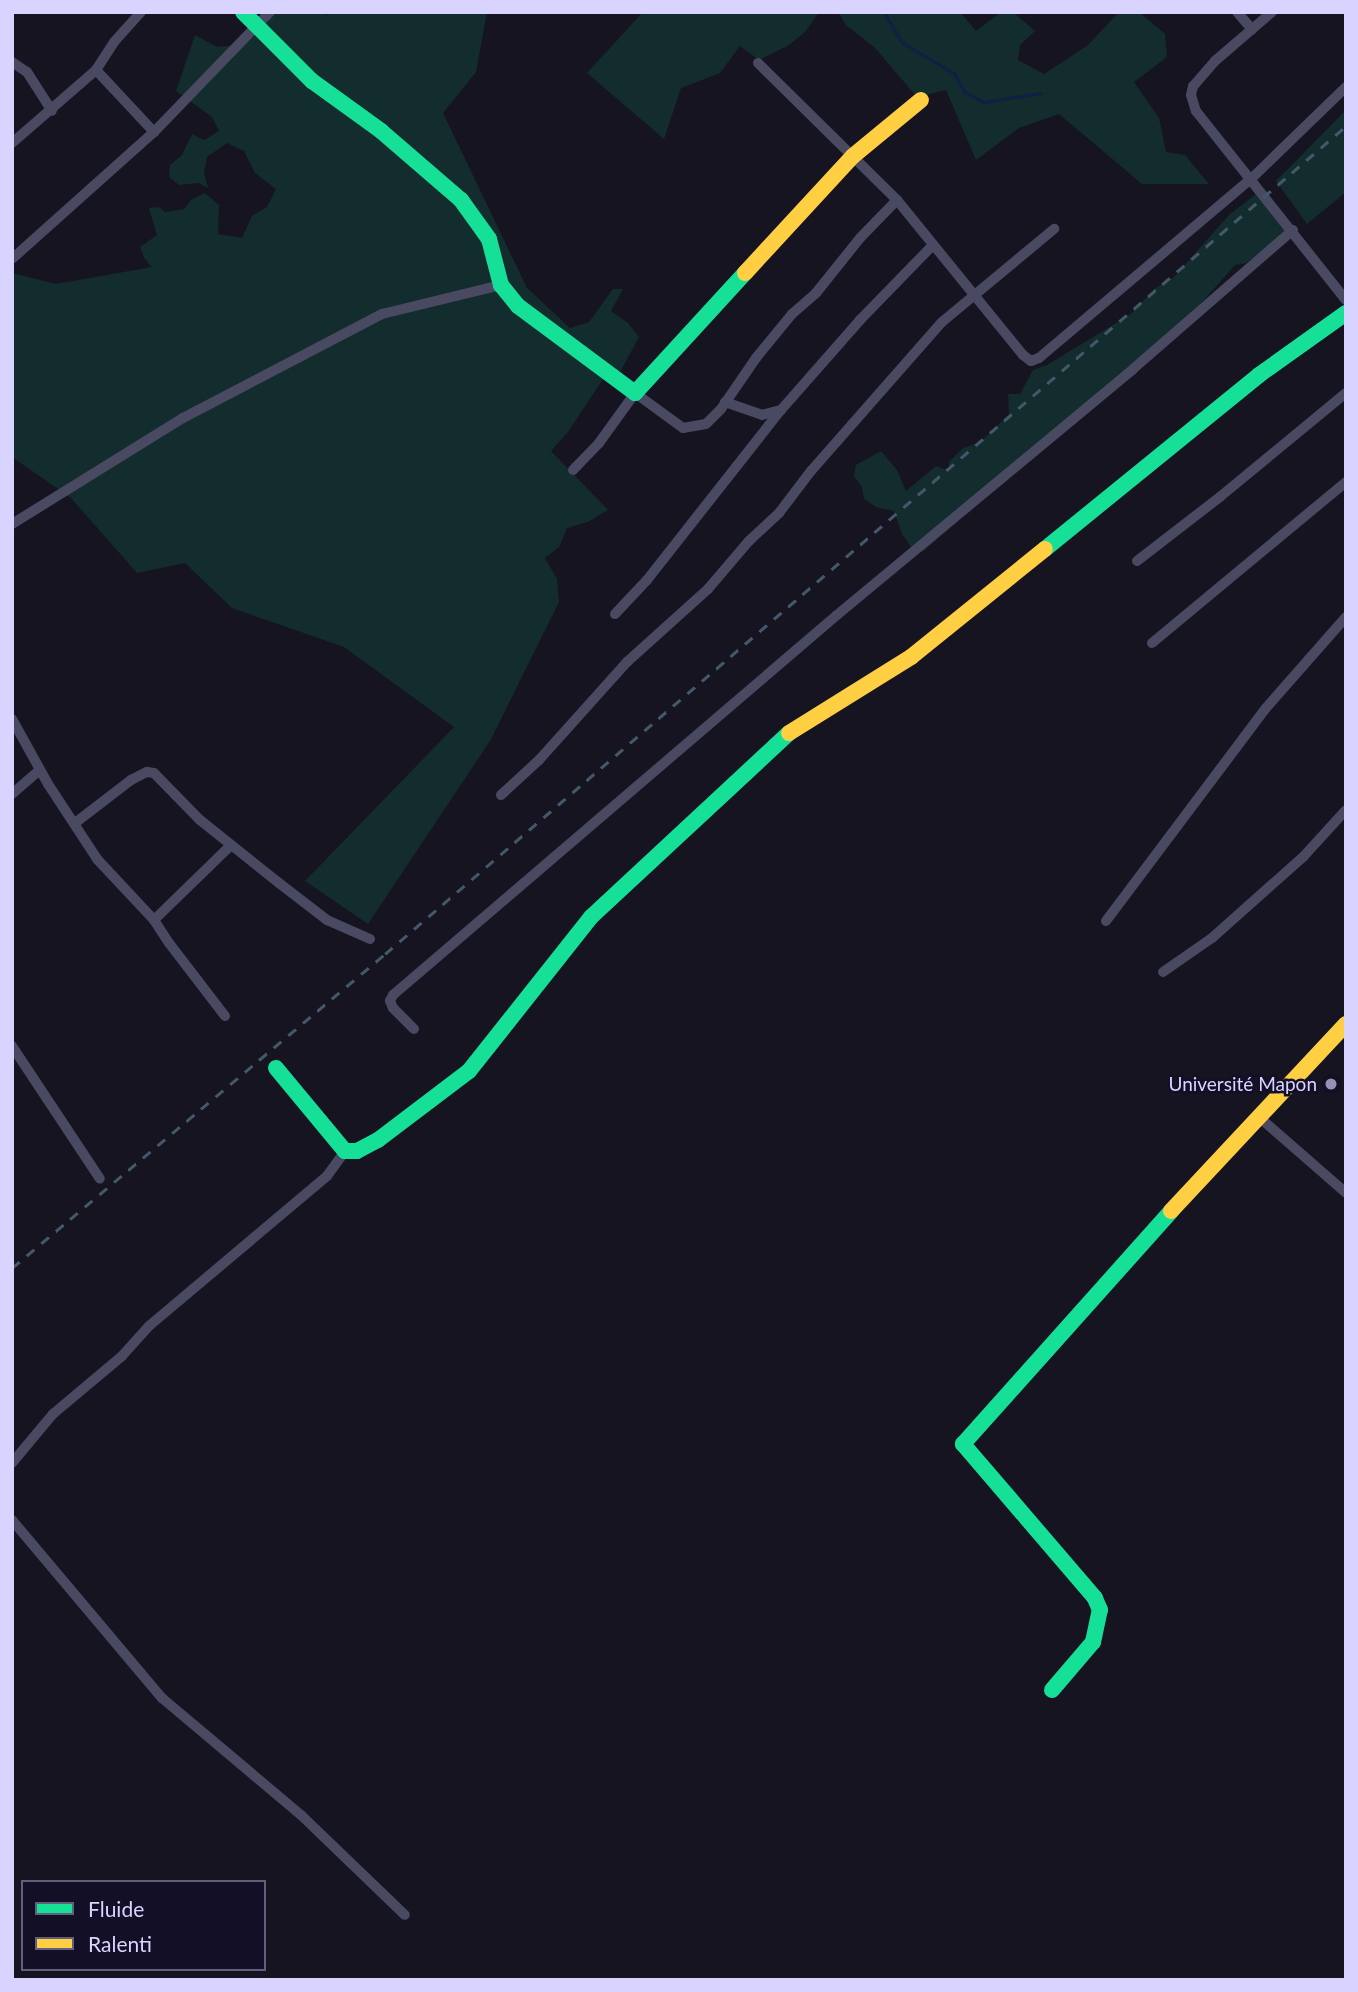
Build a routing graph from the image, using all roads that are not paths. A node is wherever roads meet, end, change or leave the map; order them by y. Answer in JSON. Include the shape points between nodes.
{"nodes":[{"id":1,"x":141,"y":12,"type":"edge"},
{"id":2,"x":243,"y":12,"type":"edge"},
{"id":3,"x":270,"y":12,"type":"edge"},
{"id":4,"x":1237,"y":12,"type":"edge"},
{"id":5,"x":1272,"y":12,"type":"edge"},
{"id":6,"x":257,"y":25,"type":"junction"},
{"id":7,"x":1252,"y":29,"type":"junction"},
{"id":8,"x":12,"y":62,"type":"edge"},
{"id":9,"x":758,"y":63,"type":"dead end"},
{"id":10,"x":96,"y":70,"type":"junction"},
{"id":11,"x":1346,"y":87,"type":"edge"},
{"id":12,"x":921,"y":100,"type":"dead end"},
{"id":13,"x":52,"y":111,"type":"junction"},
{"id":14,"x":155,"y":132,"type":"junction"},
{"id":15,"x":12,"y":143,"type":"edge"},
{"id":16,"x":853,"y":156,"type":"junction"},
{"id":17,"x":1252,"y":178,"type":"junction"},
{"id":18,"x":897,"y":200,"type":"junction"},
{"id":19,"x":1054,"y":229,"type":"dead end"},
{"id":20,"x":1293,"y":230,"type":"junction"},
{"id":21,"x":933,"y":245,"type":"junction"},
{"id":22,"x":13,"y":258,"type":"edge"},
{"id":23,"x":501,"y":285,"type":"junction"},
{"id":24,"x":973,"y":294,"type":"junction"},
{"id":25,"x":1346,"y":300,"type":"edge"},
{"id":26,"x":1346,"y":313,"type":"edge"},
{"id":27,"x":635,"y":393,"type":"junction"},
{"id":28,"x":1346,"y":393,"type":"edge"},
{"id":29,"x":725,"y":402,"type":"junction"},
{"id":30,"x":781,"y":410,"type":"junction"},
{"id":31,"x":573,"y":470,"type":"dead end"},
{"id":32,"x":1346,"y":482,"type":"edge"},
{"id":33,"x":12,"y":524,"type":"edge"},
{"id":34,"x":1137,"y":561,"type":"dead end"},
{"id":35,"x":615,"y":614,"type":"dead end"},
{"id":36,"x":1346,"y":617,"type":"edge"},
{"id":37,"x":1152,"y":643,"type":"dead end"},
{"id":38,"x":12,"y":719,"type":"edge"},
{"id":39,"x":40,"y":770,"type":"junction"},
{"id":40,"x":12,"y":794,"type":"edge"},
{"id":41,"x":501,"y":795,"type":"dead end"},
{"id":42,"x":1346,"y":810,"type":"edge"},
{"id":43,"x":75,"y":823,"type":"junction"},
{"id":44,"x":231,"y":845,"type":"junction"},
{"id":45,"x":155,"y":920,"type":"junction"},
{"id":46,"x":1106,"y":921,"type":"dead end"},
{"id":47,"x":370,"y":939,"type":"dead end"},
{"id":48,"x":1163,"y":972,"type":"dead end"},
{"id":49,"x":225,"y":1016,"type":"dead end"},
{"id":50,"x":1346,"y":1024,"type":"edge"},
{"id":51,"x":414,"y":1029,"type":"dead end"},
{"id":52,"x":12,"y":1046,"type":"edge"},
{"id":53,"x":276,"y":1068,"type":"dead end"},
{"id":54,"x":1259,"y":1117,"type":"junction"},
{"id":55,"x":345,"y":1151,"type":"junction"},
{"id":56,"x":100,"y":1179,"type":"dead end"},
{"id":57,"x":1346,"y":1193,"type":"edge"},
{"id":58,"x":12,"y":1463,"type":"edge"},
{"id":59,"x":12,"y":1520,"type":"edge"},
{"id":60,"x":1052,"y":1690,"type":"dead end"},
{"id":61,"x":405,"y":1915,"type":"dead end"}],
"edges":[{"from":1,"to":10,"type":"street"},
{"from":2,"to":6,"type":"street"},
{"from":3,"to":6,"type":"street"},
{"from":4,"to":7,"type":"street"},
{"from":5,"to":7,"type":"street"},
{"from":6,"to":14,"type":"street"},
{"from":6,"to":23,"type":"street","via":[[312,81],[381,131],[461,200],[489,239]]},
{"from":7,"to":17,"type":"street","via":[[1215,61],[1191,90],[1196,111]]},
{"from":8,"to":13,"type":"street","via":[[27,72]]},
{"from":9,"to":16,"type":"street"},
{"from":10,"to":13,"type":"street"},
{"from":10,"to":14,"type":"street"},
{"from":11,"to":17,"type":"street"},
{"from":12,"to":16,"type":"street"},
{"from":13,"to":15,"type":"street"},
{"from":14,"to":22,"type":"street"},
{"from":16,"to":18,"type":"street"},
{"from":16,"to":27,"type":"street"},
{"from":17,"to":20,"type":"street"},
{"from":17,"to":24,"type":"street","via":[[1039,358],[1031,361],[1023,355]]},
{"from":18,"to":21,"type":"street"},
{"from":18,"to":29,"type":"street","via":[[792,314]]},
{"from":19,"to":24,"type":"street"},
{"from":20,"to":25,"type":"street"},
{"from":20,"to":51,"type":"street","via":[[393,995],[393,1009]]},
{"from":21,"to":24,"type":"street"},
{"from":21,"to":30,"type":"street"},
{"from":23,"to":27,"type":"street","via":[[518,306]]},
{"from":23,"to":33,"type":"street","via":[[382,314],[183,418]]},
{"from":24,"to":41,"type":"street","via":[[942,322],[712,585],[627,662],[539,760]]},
{"from":26,"to":55,"type":"street","via":[[1259,375],[911,657],[798,725],[591,917],[459,1081],[377,1140],[357,1151]]},
{"from":27,"to":29,"type":"street","via":[[688,430],[706,424]]},
{"from":27,"to":31,"type":"street"},
{"from":28,"to":34,"type":"street"},
{"from":29,"to":30,"type":"street","via":[[762,415]]},
{"from":30,"to":35,"type":"street"},
{"from":32,"to":37,"type":"street"},
{"from":36,"to":46,"type":"street","via":[[1266,708]]},
{"from":38,"to":39,"type":"street"},
{"from":39,"to":40,"type":"street"},
{"from":39,"to":43,"type":"street"},
{"from":42,"to":48,"type":"street","via":[[1296,863],[1212,937]]},
{"from":43,"to":44,"type":"street","via":[[131,780],[150,772]]},
{"from":43,"to":45,"type":"street","via":[[97,859]]},
{"from":44,"to":45,"type":"street"},
{"from":44,"to":47,"type":"street","via":[[327,920]]},
{"from":45,"to":49,"type":"street"},
{"from":50,"to":54,"type":"street"},
{"from":52,"to":56,"type":"street"},
{"from":53,"to":55,"type":"street"},
{"from":54,"to":57,"type":"street"},
{"from":54,"to":60,"type":"street","via":[[963,1444],[1062,1558],[1100,1610],[1093,1642]]},
{"from":55,"to":58,"type":"street","via":[[327,1176],[53,1414]]},
{"from":59,"to":61,"type":"street","via":[[162,1698],[301,1815]]}]}
